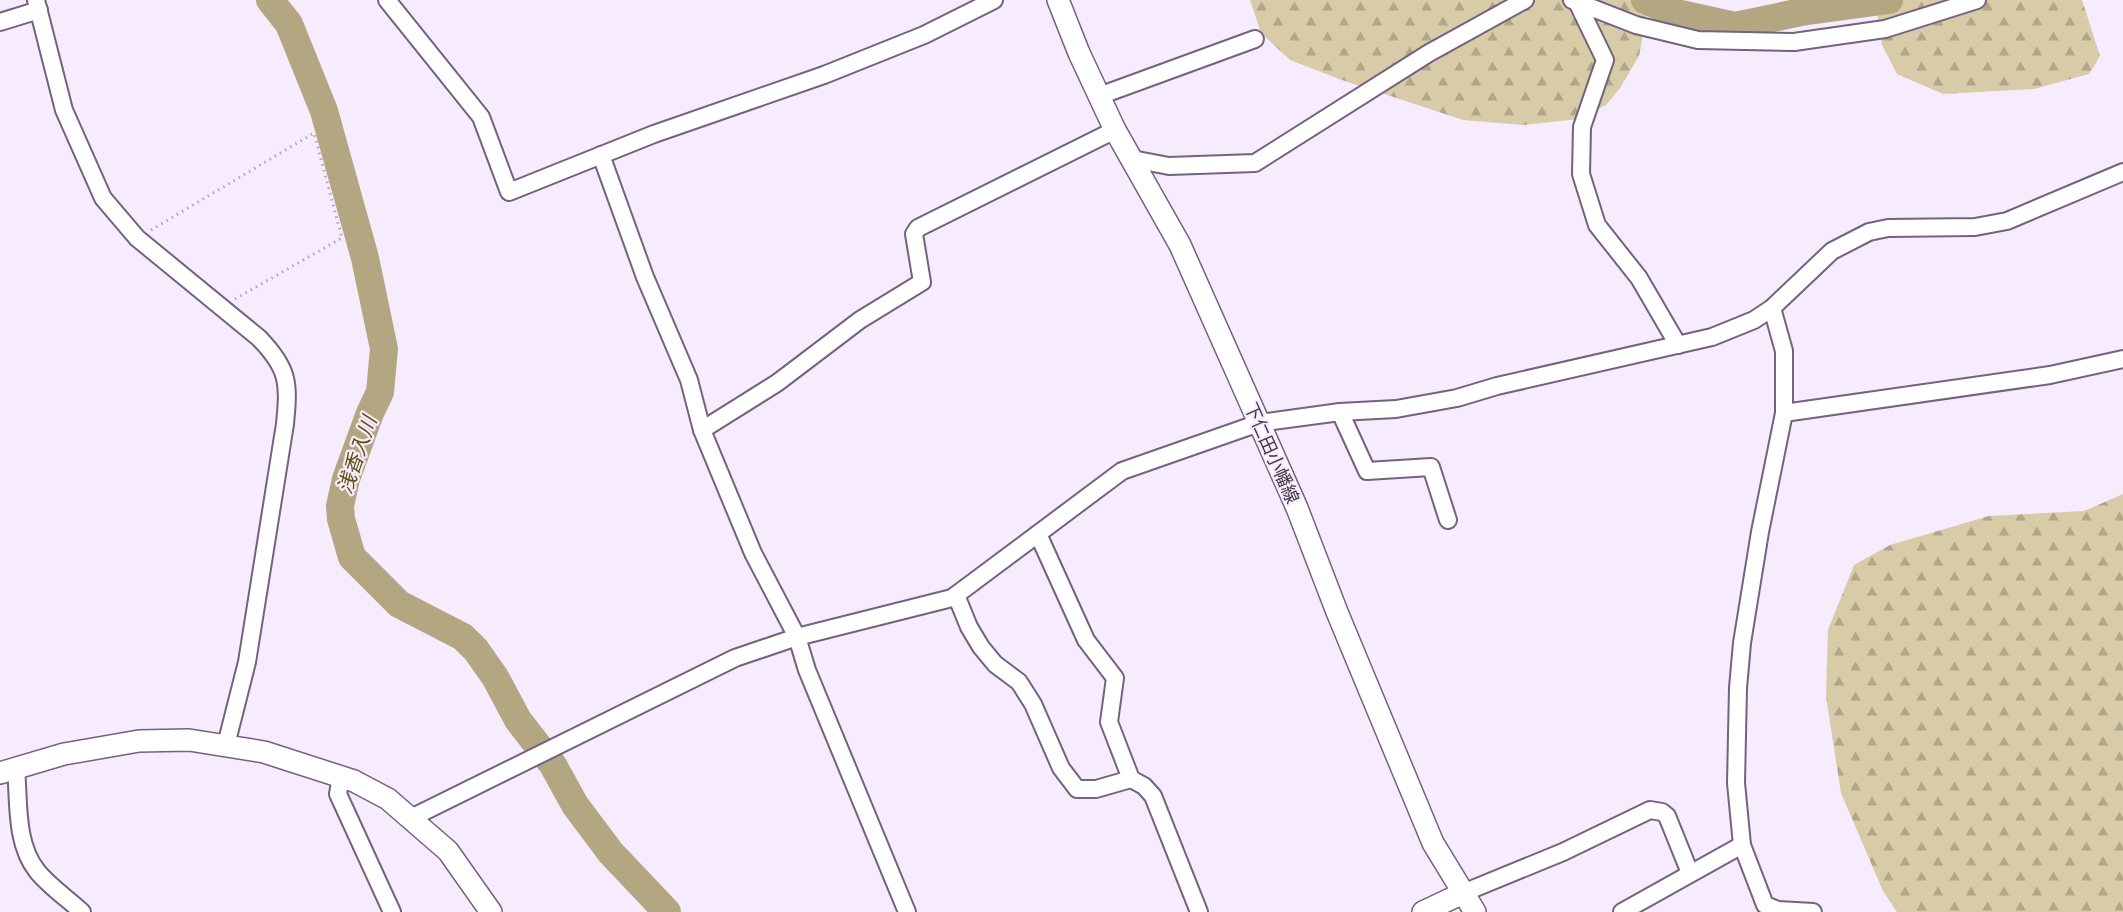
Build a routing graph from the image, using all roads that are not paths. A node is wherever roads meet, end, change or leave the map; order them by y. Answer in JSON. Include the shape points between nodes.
{"nodes":[{"id":1,"x":387,"y":0,"type":"edge"},
{"id":2,"x":994,"y":0,"type":"edge"},
{"id":3,"x":1058,"y":0,"type":"edge"},
{"id":4,"x":1525,"y":0,"type":"edge"},
{"id":5,"x":1977,"y":0,"type":"edge"},
{"id":6,"x":1574,"y":1,"type":"edge"},
{"id":7,"x":37,"y":5,"type":"edge"},
{"id":8,"x":0,"y":22,"type":"edge"},
{"id":9,"x":1255,"y":39,"type":"dead end"},
{"id":10,"x":1099,"y":96,"type":"junction"},
{"id":11,"x":1115,"y":130,"type":"junction"},
{"id":12,"x":601,"y":155,"type":"junction"},
{"id":13,"x":1132,"y":159,"type":"junction"},
{"id":14,"x":2123,"y":172,"type":"edge"},
{"id":15,"x":1772,"y":308,"type":"junction"},
{"id":16,"x":1678,"y":345,"type":"junction"},
{"id":17,"x":2123,"y":358,"type":"edge"},
{"id":18,"x":1340,"y":412,"type":"junction"},
{"id":19,"x":1784,"y":413,"type":"junction"},
{"id":20,"x":1259,"y":423,"type":"junction"},
{"id":21,"x":702,"y":430,"type":"junction"},
{"id":22,"x":1448,"y":520,"type":"dead end"},
{"id":23,"x":1038,"y":534,"type":"junction"},
{"id":24,"x":956,"y":595,"type":"junction"},
{"id":25,"x":797,"y":637,"type":"junction"},
{"id":26,"x":226,"y":745,"type":"junction"},
{"id":27,"x":8,"y":770,"type":"edge"},
{"id":28,"x":341,"y":776,"type":"junction"},
{"id":29,"x":1131,"y":779,"type":"junction"},
{"id":30,"x":411,"y":818,"type":"junction"},
{"id":31,"x":1742,"y":845,"type":"junction"},
{"id":32,"x":1690,"y":873,"type":"junction"},
{"id":33,"x":1463,"y":893,"type":"junction"},
{"id":34,"x":82,"y":912,"type":"edge"},
{"id":35,"x":392,"y":912,"type":"edge"},
{"id":36,"x":491,"y":912,"type":"edge"},
{"id":37,"x":907,"y":912,"type":"edge"},
{"id":38,"x":1199,"y":912,"type":"edge"},
{"id":39,"x":1423,"y":912,"type":"edge"},
{"id":40,"x":1475,"y":912,"type":"edge"},
{"id":41,"x":1622,"y":912,"type":"edge"},
{"id":42,"x":1813,"y":912,"type":"edge"}],
"edges":[{"from":1,"to":12,"type":"street","via":[[481,117],[509,192]]},
{"from":2,"to":12,"type":"street","via":[[924,35],[836,71]]},
{"from":3,"to":10,"type":"main road","name":"下仁田小幡線"},
{"from":4,"to":13,"type":"street","via":[[1429,53],[1256,163],[1169,166]]},
{"from":5,"to":6,"type":"street","via":[[1885,29],[1794,42],[1698,40],[1636,25]]},
{"from":6,"to":16,"type":"street","via":[[1605,60],[1582,127],[1581,174],[1597,225],[1639,278]]},
{"from":7,"to":8,"type":"street"},
{"from":7,"to":26,"type":"street","via":[[64,110],[103,198],[137,238],[259,338],[274,353],[285,373],[285,424],[247,662]]},
{"from":9,"to":10,"type":"street"},
{"from":10,"to":11,"type":"main road","name":"下仁田小幡線"},
{"from":11,"to":13,"type":"main road","name":"下仁田小幡線"},
{"from":11,"to":21,"type":"street","via":[[918,228],[914,234],[922,282],[860,320],[777,383]]},
{"from":12,"to":21,"type":"street","via":[[645,278],[689,380]]},
{"from":13,"to":20,"type":"main road","name":"下仁田小幡線","via":[[1180,245]]},
{"from":14,"to":15,"type":"street","via":[[2007,221],[1976,227],[1888,228],[1869,232],[1832,250]]},
{"from":15,"to":16,"type":"street","via":[[1712,337]]},
{"from":15,"to":19,"type":"street","via":[[1784,351]]},
{"from":16,"to":18,"type":"street","via":[[1426,404]]},
{"from":17,"to":19,"type":"street","via":[[2050,375]]},
{"from":18,"to":20,"type":"street"},
{"from":18,"to":22,"type":"street","via":[[1367,471],[1431,467]]},
{"from":19,"to":31,"type":"street","via":[[1760,532],[1738,676],[1736,783]]},
{"from":20,"to":23,"type":"street","via":[[1122,471]]},
{"from":20,"to":33,"type":"main road","name":"下仁田小幡線","via":[[1412,795],[1433,843]]},
{"from":21,"to":25,"type":"street","via":[[753,553]]},
{"from":23,"to":24,"type":"street"},
{"from":23,"to":29,"type":"street","via":[[1086,639],[1115,678],[1109,722]]},
{"from":24,"to":25,"type":"street"},
{"from":24,"to":29,"type":"street","via":[[981,647],[995,664],[1019,682],[1033,704],[1062,768],[1077,789],[1096,789]]},
{"from":25,"to":30,"type":"street","via":[[735,658]]},
{"from":25,"to":37,"type":"street"},
{"from":26,"to":27,"type":"main road","via":[[189,740],[139,741],[101,746]]},
{"from":26,"to":28,"type":"main road","via":[[264,752]]},
{"from":27,"to":34,"type":"street","via":[[26,853],[38,872]]},
{"from":28,"to":30,"type":"main road","via":[[388,799]]},
{"from":28,"to":35,"type":"street","via":[[338,794]]},
{"from":29,"to":38,"type":"street","via":[[1153,796]]},
{"from":30,"to":36,"type":"main road","via":[[448,851]]},
{"from":31,"to":32,"type":"street"},
{"from":31,"to":42,"type":"street","via":[[1765,905],[1778,910]]},
{"from":32,"to":33,"type":"street","via":[[1667,816],[1650,810],[1563,852]]},
{"from":32,"to":41,"type":"street"},
{"from":33,"to":39,"type":"main road"},
{"from":33,"to":40,"type":"main road","name":"下仁田小幡線"}]}
